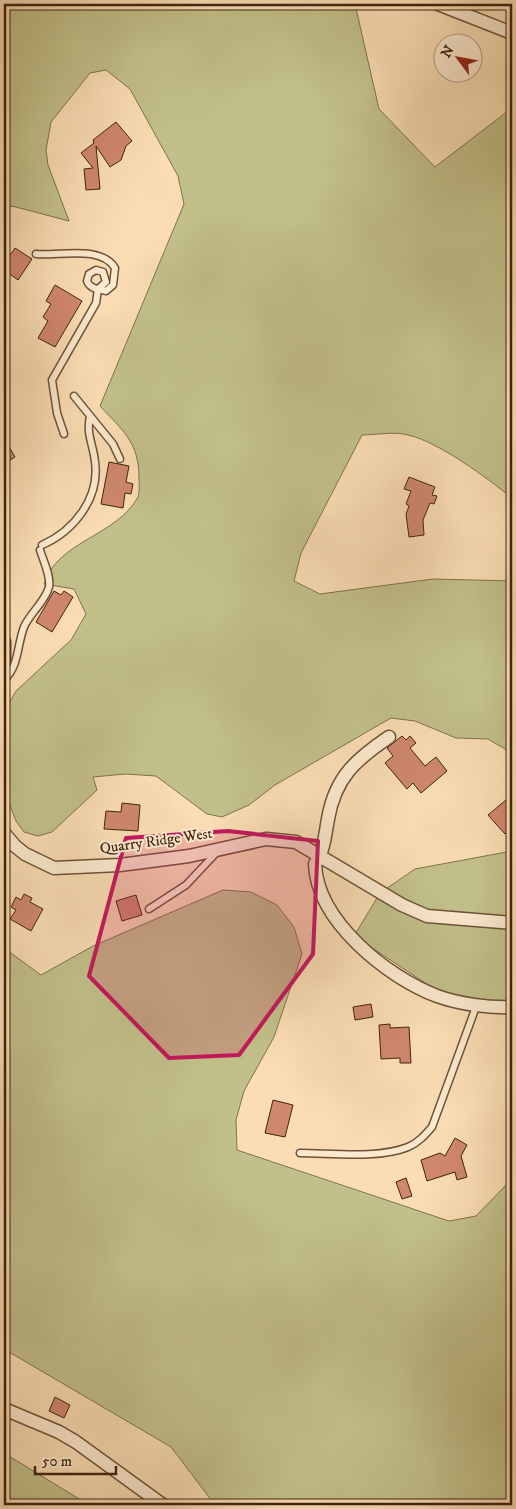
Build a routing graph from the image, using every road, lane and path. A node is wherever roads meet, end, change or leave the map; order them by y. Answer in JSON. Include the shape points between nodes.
{"nodes":[{"id":1,"x":438,"y":4,"type":"edge"},
{"id":2,"x":512,"y":34,"type":"edge"},
{"id":3,"x":36,"y":254,"type":"dead end"},
{"id":4,"x":74,"y":396,"type":"dead end"},
{"id":5,"x":90,"y":416,"type":"junction"},
{"id":6,"x":64,"y":434,"type":"dead end"},
{"id":7,"x":120,"y":459,"type":"dead end"},
{"id":8,"x":4,"y":641,"type":"edge"},
{"id":9,"x":4,"y":668,"type":"edge"},
{"id":10,"x":4,"y":680,"type":"edge"},
{"id":11,"x":389,"y":737,"type":"dead end"},
{"id":12,"x":5,"y":836,"type":"edge"},
{"id":13,"x":219,"y":849,"type":"junction"},
{"id":14,"x":321,"y":856,"type":"junction"},
{"id":15,"x":150,"y":909,"type":"dead end"},
{"id":16,"x":512,"y":923,"type":"edge"},
{"id":17,"x":477,"y":1004,"type":"junction"},
{"id":18,"x":512,"y":1007,"type":"edge"},
{"id":19,"x":300,"y":1153,"type":"dead end"},
{"id":20,"x":4,"y":1409,"type":"edge"},
{"id":21,"x":163,"y":1505,"type":"edge"}],
"edges":[{"from":1,"to":2,"type":"street"},
{"from":3,"to":6,"type":"lane","via":[[88,253],[102,256],[112,263],[116,274],[107,291],[98,289],[96,303],[52,380]]},
{"from":4,"to":5,"type":"lane"},
{"from":5,"to":7,"type":"lane","via":[[113,444]]},
{"from":5,"to":10,"type":"lane","via":[[87,430],[96,462],[89,502],[56,539],[41,547],[48,589],[25,625],[15,665]]},
{"from":8,"to":9,"type":"street"},
{"from":11,"to":14,"type":"street","via":[[340,781],[332,796]]},
{"from":12,"to":13,"type":"street","name":"Quarry Ridge West","via":[[25,854],[54,868],[120,865]]},
{"from":13,"to":14,"type":"street","name":"Quarry Ridge West","via":[[266,839],[296,842]]},
{"from":13,"to":15,"type":"lane","via":[[186,885]]},
{"from":14,"to":16,"type":"street","name":"Quarry Ridge West","via":[[402,905],[427,916]]},
{"from":14,"to":17,"type":"street","via":[[315,864],[320,894],[352,939],[407,982],[438,996]]},
{"from":17,"to":18,"type":"street","via":[[494,1008]]},
{"from":17,"to":19,"type":"lane","via":[[432,1127],[422,1138],[409,1147],[387,1153]]},
{"from":20,"to":21,"type":"street","via":[[68,1437]]}]}
